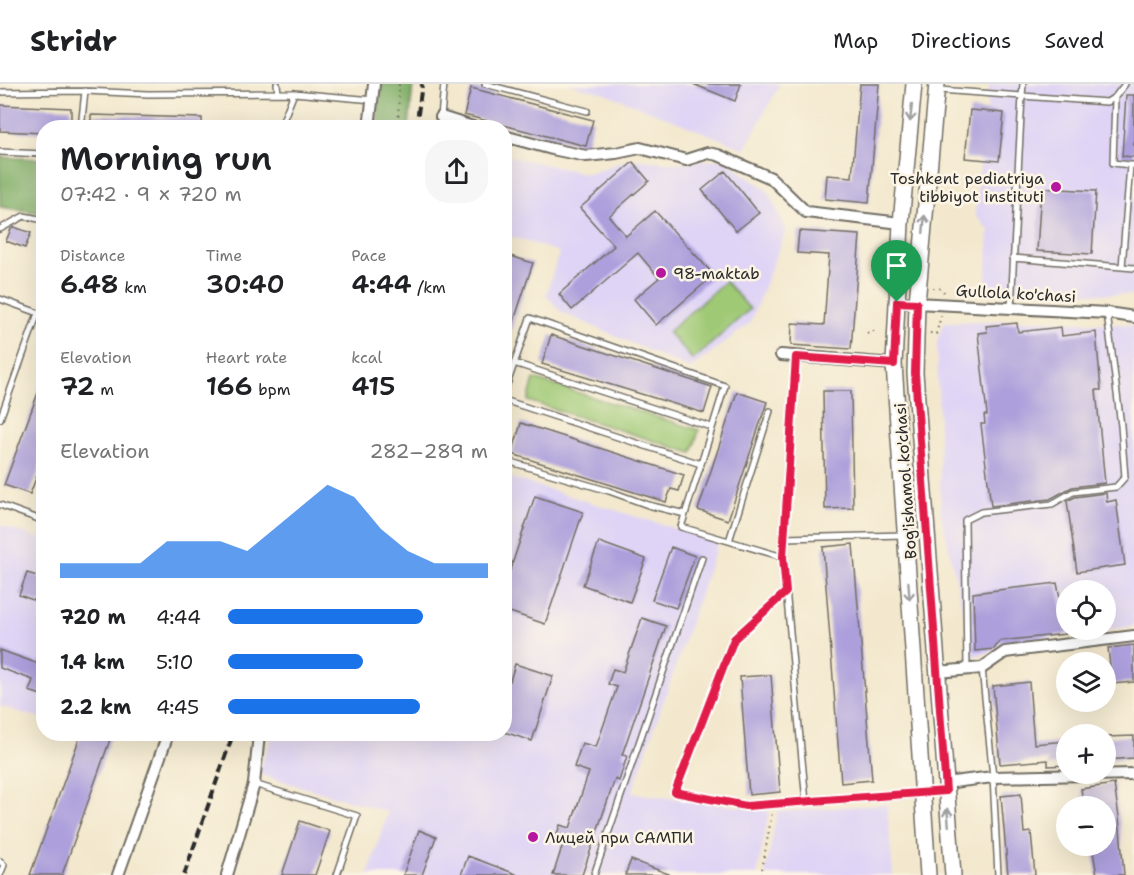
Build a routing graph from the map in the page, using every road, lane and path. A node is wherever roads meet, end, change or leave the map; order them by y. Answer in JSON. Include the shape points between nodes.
{"nodes":[{"id":1,"x":277,"y":84,"type":"edge"},
{"id":2,"x":374,"y":84,"type":"edge"},
{"id":3,"x":399,"y":84,"type":"edge"},
{"id":4,"x":444,"y":84,"type":"edge"},
{"id":5,"x":485,"y":84,"type":"edge"},
{"id":6,"x":914,"y":84,"type":"edge"},
{"id":7,"x":1023,"y":84,"type":"edge"},
{"id":8,"x":1125,"y":84,"type":"edge"},
{"id":9,"x":937,"y":87,"type":"edge"},
{"id":10,"x":85,"y":91,"type":"junction"},
{"id":11,"x":0,"y":92,"type":"edge"},
{"id":12,"x":278,"y":93,"type":"junction"},
{"id":13,"x":294,"y":93,"type":"junction"},
{"id":14,"x":1022,"y":96,"type":"junction"},
{"id":15,"x":1115,"y":98,"type":"junction"},
{"id":16,"x":373,"y":100,"type":"junction"},
{"id":17,"x":587,"y":111,"type":"dead end"},
{"id":18,"x":82,"y":120,"type":"edge"},
{"id":19,"x":283,"y":120,"type":"edge"},
{"id":20,"x":370,"y":120,"type":"edge"},
{"id":21,"x":398,"y":120,"type":"edge"},
{"id":22,"x":440,"y":120,"type":"edge"},
{"id":23,"x":512,"y":137,"type":"edge"},
{"id":24,"x":0,"y":152,"type":"edge"},
{"id":25,"x":36,"y":154,"type":"edge"},
{"id":26,"x":1132,"y":165,"type":"edge"},
{"id":27,"x":36,"y":218,"type":"edge"},
{"id":28,"x":901,"y":223,"type":"junction"},
{"id":29,"x":0,"y":230,"type":"edge"},
{"id":30,"x":1013,"y":258,"type":"junction"},
{"id":31,"x":1122,"y":267,"type":"junction"},
{"id":32,"x":1134,"y":268,"type":"edge"},
{"id":33,"x":933,"y":288,"type":"dead end"},
{"id":34,"x":943,"y":289,"type":"dead end"},
{"id":35,"x":0,"y":299,"type":"edge"},
{"id":36,"x":897,"y":302,"type":"junction"},
{"id":37,"x":917,"y":303,"type":"junction"},
{"id":38,"x":1011,"y":308,"type":"junction"},
{"id":39,"x":36,"y":312,"type":"edge"},
{"id":40,"x":1107,"y":313,"type":"junction"},
{"id":41,"x":1134,"y":317,"type":"edge"},
{"id":42,"x":36,"y":327,"type":"edge"},
{"id":43,"x":878,"y":330,"type":"dead end"},
{"id":44,"x":867,"y":333,"type":"dead end"},
{"id":45,"x":930,"y":333,"type":"dead end"},
{"id":46,"x":936,"y":334,"type":"dead end"},
{"id":47,"x":781,"y":355,"type":"dead end"},
{"id":48,"x":796,"y":357,"type":"junction"},
{"id":49,"x":514,"y":363,"type":"junction"},
{"id":50,"x":894,"y":364,"type":"junction"},
{"id":51,"x":512,"y":367,"type":"edge"},
{"id":52,"x":512,"y":403,"type":"edge"},
{"id":53,"x":770,"y":411,"type":"dead end"},
{"id":54,"x":0,"y":419,"type":"edge"},
{"id":55,"x":711,"y":427,"type":"junction"},
{"id":56,"x":512,"y":462,"type":"edge"},
{"id":57,"x":701,"y":464,"type":"junction"},
{"id":58,"x":0,"y":505,"type":"edge"},
{"id":59,"x":685,"y":514,"type":"junction"},
{"id":60,"x":36,"y":518,"type":"edge"},
{"id":61,"x":905,"y":535,"type":"junction"},
{"id":62,"x":784,"y":538,"type":"junction"},
{"id":63,"x":729,"y":542,"type":"junction"},
{"id":64,"x":783,"y":557,"type":"junction"},
{"id":65,"x":702,"y":558,"type":"dead end"},
{"id":66,"x":786,"y":592,"type":"junction"},
{"id":67,"x":1134,"y":636,"type":"edge"},
{"id":68,"x":982,"y":668,"type":"junction"},
{"id":69,"x":967,"y":669,"type":"junction"},
{"id":70,"x":938,"y":672,"type":"junction"},
{"id":71,"x":166,"y":741,"type":"edge"},
{"id":72,"x":258,"y":741,"type":"edge"},
{"id":73,"x":1134,"y":774,"type":"edge"},
{"id":74,"x":993,"y":777,"type":"junction"},
{"id":75,"x":254,"y":784,"type":"junction"},
{"id":76,"x":1134,"y":784,"type":"edge"},
{"id":77,"x":945,"y":787,"type":"junction"},
{"id":78,"x":922,"y":794,"type":"junction"},
{"id":79,"x":806,"y":802,"type":"junction"},
{"id":80,"x":774,"y":804,"type":"junction"},
{"id":81,"x":0,"y":861,"type":"edge"},
{"id":82,"x":0,"y":875,"type":"edge"},
{"id":83,"x":118,"y":875,"type":"edge"},
{"id":84,"x":227,"y":875,"type":"edge"},
{"id":85,"x":337,"y":875,"type":"edge"},
{"id":86,"x":594,"y":875,"type":"edge"},
{"id":87,"x":761,"y":875,"type":"edge"},
{"id":88,"x":928,"y":875,"type":"edge"},
{"id":89,"x":953,"y":875,"type":"edge"},
{"id":90,"x":998,"y":875,"type":"edge"}],
"edges":[{"from":1,"to":12,"type":"lane"},
{"from":2,"to":16,"type":"street"},
{"from":3,"to":21,"type":"path"},
{"from":4,"to":22,"type":"lane"},
{"from":5,"to":17,"type":"lane"},
{"from":6,"to":28,"type":"main road","name":"Bog'ishamol ko'chasi","one_way":true},
{"from":7,"to":14,"type":"lane"},
{"from":8,"to":15,"type":"lane"},
{"from":9,"to":14,"type":"lane"},
{"from":37,"to":9,"type":"main road","name":"Bog'ishamol ko'chasi","one_way":true},
{"from":10,"to":11,"type":"lane"},
{"from":10,"to":12,"type":"lane"},
{"from":10,"to":18,"type":"lane"},
{"from":12,"to":13,"type":"lane"},
{"from":13,"to":16,"type":"lane"},
{"from":13,"to":19,"type":"lane"},
{"from":14,"to":15,"type":"lane","via":[[1107,102]]},
{"from":14,"to":30,"type":"lane"},
{"from":15,"to":26,"type":"lane","via":[[1113,163]]},
{"from":16,"to":20,"type":"street"},
{"from":23,"to":28,"type":"street","via":[[586,156],[640,148],[686,160],[708,153],[718,155],[771,178],[806,212]]},
{"from":24,"to":25,"type":"lane"},
{"from":26,"to":31,"type":"lane"},
{"from":27,"to":29,"type":"lane","via":[[24,216]]},
{"from":28,"to":36,"type":"main road","name":"Bog'ishamol ko'chasi"},
{"from":30,"to":31,"type":"lane"},
{"from":30,"to":38,"type":"lane"},
{"from":31,"to":32,"type":"lane"},
{"from":33,"to":34,"type":"path"},
{"from":35,"to":39,"type":"lane"},
{"from":36,"to":37,"type":"street","name":"Gullola ko'chasi"},
{"from":36,"to":50,"type":"main road","name":"Bog'ishamol ko'chasi"},
{"from":37,"to":38,"type":"street","name":"Gullola ko'chasi"},
{"from":37,"to":70,"type":"main road","name":"Bog'ishamol ko'chasi","via":[[915,373]]},
{"from":38,"to":40,"type":"street","name":"Gullola ko'chasi"},
{"from":40,"to":41,"type":"street","name":"Gullola ko'chasi"},
{"from":40,"to":69,"type":"lane","via":[[1125,477],[1116,487],[1073,492],[1052,504],[981,512],[965,520]]},
{"from":42,"to":54,"type":"lane"},
{"from":43,"to":44,"type":"path"},
{"from":45,"to":46,"type":"path"},
{"from":47,"to":48,"type":"street"},
{"from":48,"to":50,"type":"street"},
{"from":48,"to":62,"type":"lane"},
{"from":49,"to":51,"type":"lane"},
{"from":49,"to":55,"type":"lane"},
{"from":49,"to":55,"type":"lane","via":[[530,318],[725,386]]},
{"from":50,"to":61,"type":"main road","name":"Bog'ishamol ko'chasi"},
{"from":52,"to":57,"type":"lane"},
{"from":53,"to":63,"type":"lane"},
{"from":55,"to":57,"type":"lane"},
{"from":56,"to":59,"type":"lane"},
{"from":57,"to":59,"type":"lane"},
{"from":58,"to":60,"type":"lane"},
{"from":59,"to":63,"type":"lane","via":[[681,527]]},
{"from":61,"to":62,"type":"lane"},
{"from":61,"to":78,"type":"main road","name":"Bog'ishamol ko'chasi","one_way":true},
{"from":62,"to":64,"type":"lane"},
{"from":63,"to":64,"type":"lane"},
{"from":64,"to":66,"type":"lane"},
{"from":65,"to":86,"type":"lane"},
{"from":66,"to":79,"type":"lane"},
{"from":66,"to":80,"type":"lane","via":[[734,639],[675,792],[746,806]]},
{"from":67,"to":68,"type":"street","via":[[1005,652]]},
{"from":68,"to":69,"type":"street"},
{"from":68,"to":74,"type":"lane"},
{"from":69,"to":70,"type":"street"},
{"from":70,"to":77,"type":"main road","name":"Bog'ishamol ko'chasi"},
{"from":71,"to":83,"type":"street"},
{"from":72,"to":75,"type":"street"},
{"from":73,"to":74,"type":"street"},
{"from":73,"to":76,"type":"street"},
{"from":74,"to":77,"type":"street"},
{"from":74,"to":90,"type":"lane"},
{"from":75,"to":84,"type":"street"},
{"from":75,"to":85,"type":"lane","via":[[357,816]]},
{"from":77,"to":78,"type":"main road"},
{"from":89,"to":77,"type":"main road","name":"Bog'ishamol ko'chasi","one_way":true},
{"from":78,"to":79,"type":"lane"},
{"from":78,"to":88,"type":"main road","name":"Bog'ishamol ko'chasi"},
{"from":79,"to":80,"type":"lane"},
{"from":80,"to":87,"type":"path"},
{"from":81,"to":82,"type":"lane","via":[[4,865]]}]}
